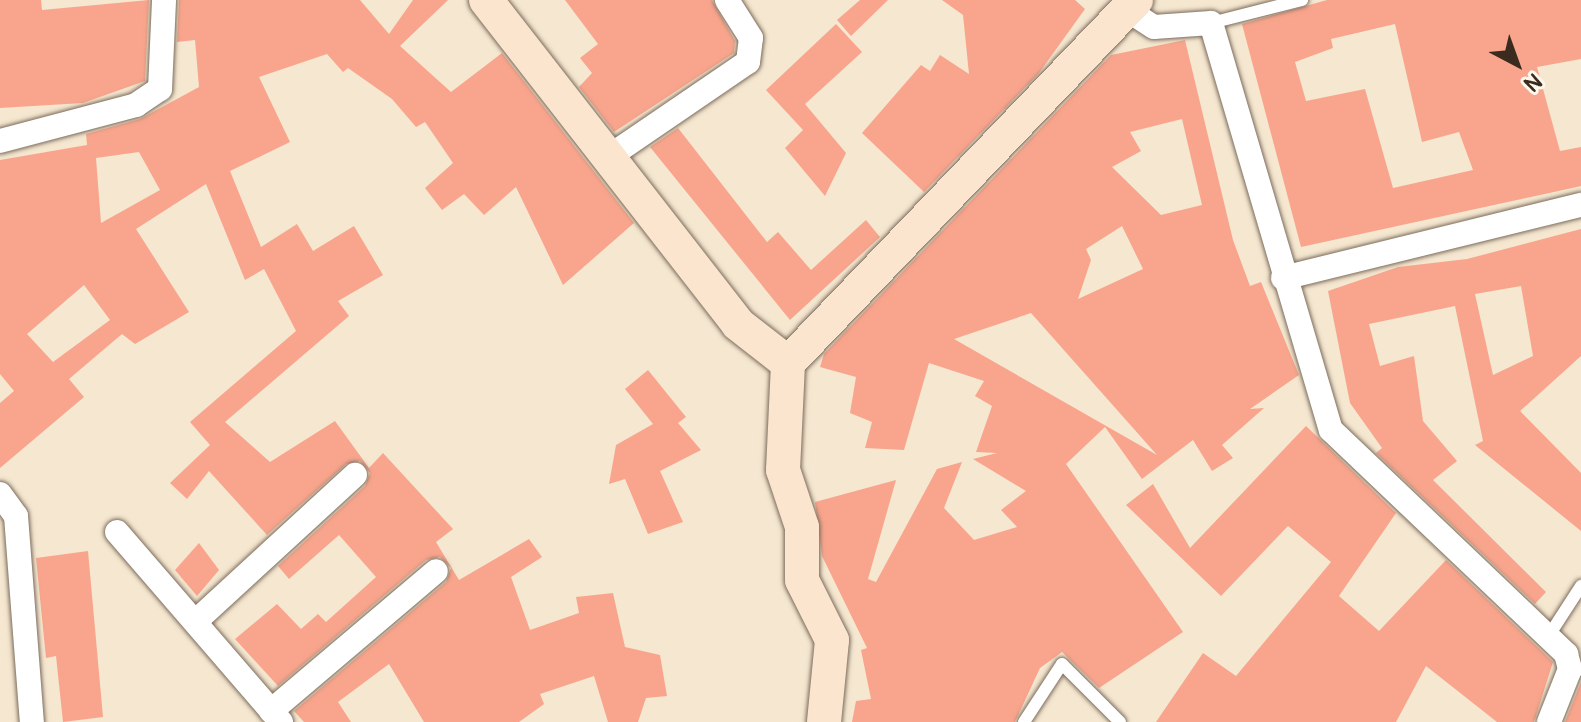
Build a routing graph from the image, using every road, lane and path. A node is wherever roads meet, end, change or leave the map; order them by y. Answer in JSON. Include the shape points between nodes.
{"nodes":[{"id":1,"x":164,"y":0,"type":"edge"},
{"id":2,"x":486,"y":0,"type":"edge"},
{"id":3,"x":727,"y":0,"type":"edge"},
{"id":4,"x":1302,"y":0,"type":"edge"},
{"id":5,"x":1131,"y":5,"type":"edge"},
{"id":6,"x":1211,"y":23,"type":"junction"},
{"id":7,"x":0,"y":141,"type":"edge"},
{"id":8,"x":610,"y":156,"type":"junction"},
{"id":9,"x":1581,"y":205,"type":"edge"},
{"id":10,"x":1283,"y":278,"type":"junction"},
{"id":11,"x":788,"y":363,"type":"junction"},
{"id":12,"x":355,"y":475,"type":"dead end"},
{"id":13,"x":0,"y":494,"type":"edge"},
{"id":14,"x":117,"y":532,"type":"dead end"},
{"id":15,"x":436,"y":571,"type":"dead end"},
{"id":16,"x":1581,"y":586,"type":"edge"},
{"id":17,"x":196,"y":621,"type":"junction"},
{"id":18,"x":1548,"y":637,"type":"junction"},
{"id":19,"x":276,"y":716,"type":"edge"},
{"id":20,"x":32,"y":722,"type":"edge"},
{"id":21,"x":824,"y":722,"type":"edge"},
{"id":22,"x":1024,"y":722,"type":"edge"},
{"id":23,"x":1120,"y":722,"type":"edge"},
{"id":24,"x":1549,"y":722,"type":"edge"}],
"edges":[{"from":1,"to":7,"type":"street","via":[[160,89],[136,105]]},
{"from":2,"to":8,"type":"street"},
{"from":3,"to":8,"type":"street","via":[[751,38],[748,62]]},
{"from":4,"to":6,"type":"lane"},
{"from":5,"to":6,"type":"street","via":[[1154,27]]},
{"from":5,"to":11,"type":"street"},
{"from":6,"to":10,"type":"street"},
{"from":8,"to":11,"type":"street","via":[[738,324]]},
{"from":9,"to":10,"type":"street"},
{"from":10,"to":18,"type":"street","via":[[1331,430]]},
{"from":11,"to":21,"type":"street","via":[[783,470],[802,527],[802,580],[832,640]]},
{"from":12,"to":17,"type":"street"},
{"from":13,"to":20,"type":"street","via":[[16,516]]},
{"from":14,"to":17,"type":"street"},
{"from":15,"to":19,"type":"street"},
{"from":16,"to":18,"type":"lane"},
{"from":17,"to":19,"type":"street"},
{"from":18,"to":24,"type":"street","via":[[1570,669]]},
{"from":22,"to":23,"type":"lane","via":[[1062,664]]}]}
